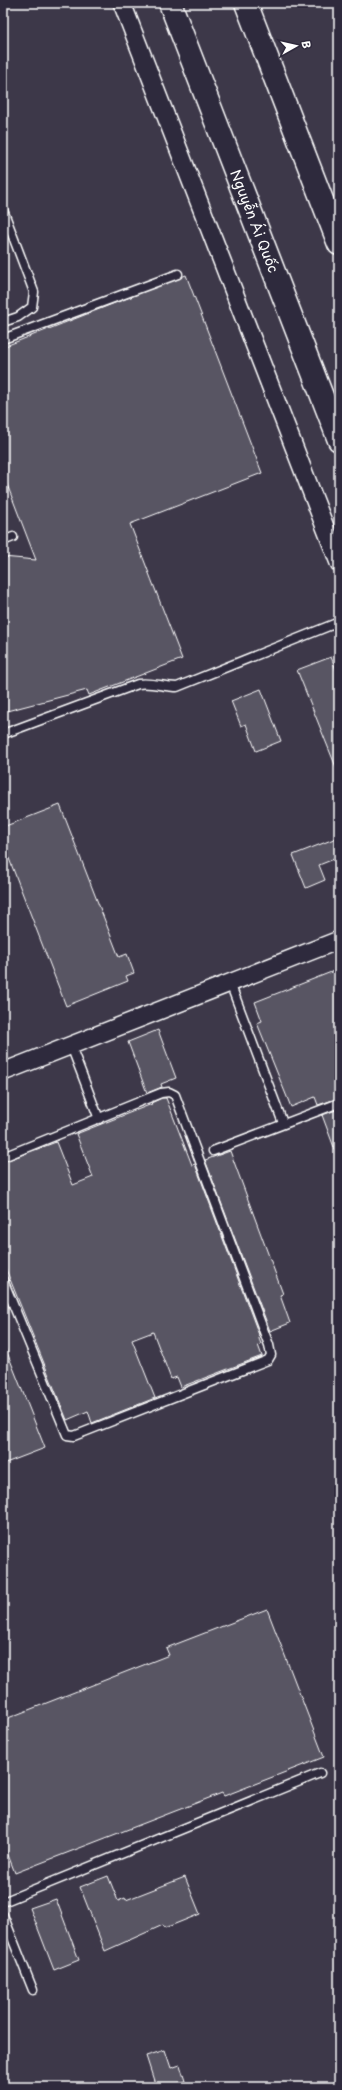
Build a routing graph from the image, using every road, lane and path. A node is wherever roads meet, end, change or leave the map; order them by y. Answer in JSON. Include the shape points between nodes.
{"nodes":[{"id":1,"x":122,"y":3,"type":"edge"},
{"id":2,"x":170,"y":3,"type":"edge"},
{"id":3,"x":246,"y":3,"type":"edge"},
{"id":4,"x":3,"y":210,"type":"edge"},
{"id":5,"x":339,"y":244,"type":"edge"},
{"id":6,"x":178,"y":274,"type":"dead end"},
{"id":7,"x":3,"y":322,"type":"edge"},
{"id":8,"x":3,"y":339,"type":"edge"},
{"id":9,"x":339,"y":440,"type":"edge"},
{"id":10,"x":13,"y":537,"type":"dead end"},
{"id":11,"x":3,"y":541,"type":"edge"},
{"id":12,"x":339,"y":562,"type":"edge"},
{"id":13,"x":339,"y":622,"type":"edge"},
{"id":14,"x":3,"y":734,"type":"edge"},
{"id":15,"x":339,"y":940,"type":"edge"},
{"id":16,"x":230,"y":983,"type":"junction"},
{"id":17,"x":71,"y":1046,"type":"junction"},
{"id":18,"x":3,"y":1072,"type":"edge"},
{"id":19,"x":339,"y":1103,"type":"edge"},
{"id":20,"x":99,"y":1118,"type":"junction"},
{"id":21,"x":283,"y":1123,"type":"junction"},
{"id":22,"x":213,"y":1151,"type":"dead end"},
{"id":23,"x":3,"y":1157,"type":"edge"},
{"id":24,"x":3,"y":1280,"type":"edge"},
{"id":25,"x":320,"y":1773,"type":"dead end"},
{"id":26,"x":3,"y":1902,"type":"edge"},
{"id":27,"x":3,"y":1915,"type":"edge"},
{"id":28,"x":32,"y":1990,"type":"dead end"}],
"edges":[{"from":1,"to":12,"type":"street"},
{"from":2,"to":9,"type":"main road","name":"Nguyễn Ái Quốc"},
{"from":3,"to":5,"type":"main road"},
{"from":4,"to":7,"type":"lane","via":[[34,292],[32,308],[18,317]]},
{"from":6,"to":8,"type":"lane"},
{"from":10,"to":11,"type":"lane"},
{"from":13,"to":14,"type":"lane","via":[[177,687],[138,684]]},
{"from":15,"to":16,"type":"street"},
{"from":16,"to":17,"type":"street"},
{"from":16,"to":21,"type":"lane"},
{"from":17,"to":18,"type":"street"},
{"from":17,"to":20,"type":"lane"},
{"from":19,"to":21,"type":"lane"},
{"from":20,"to":23,"type":"lane"},
{"from":20,"to":24,"type":"lane","via":[[161,1093],[169,1092],[175,1095],[270,1345],[271,1355],[268,1360],[74,1436],[67,1435]]},
{"from":21,"to":22,"type":"lane"},
{"from":25,"to":26,"type":"lane"},
{"from":27,"to":28,"type":"lane"}]}
